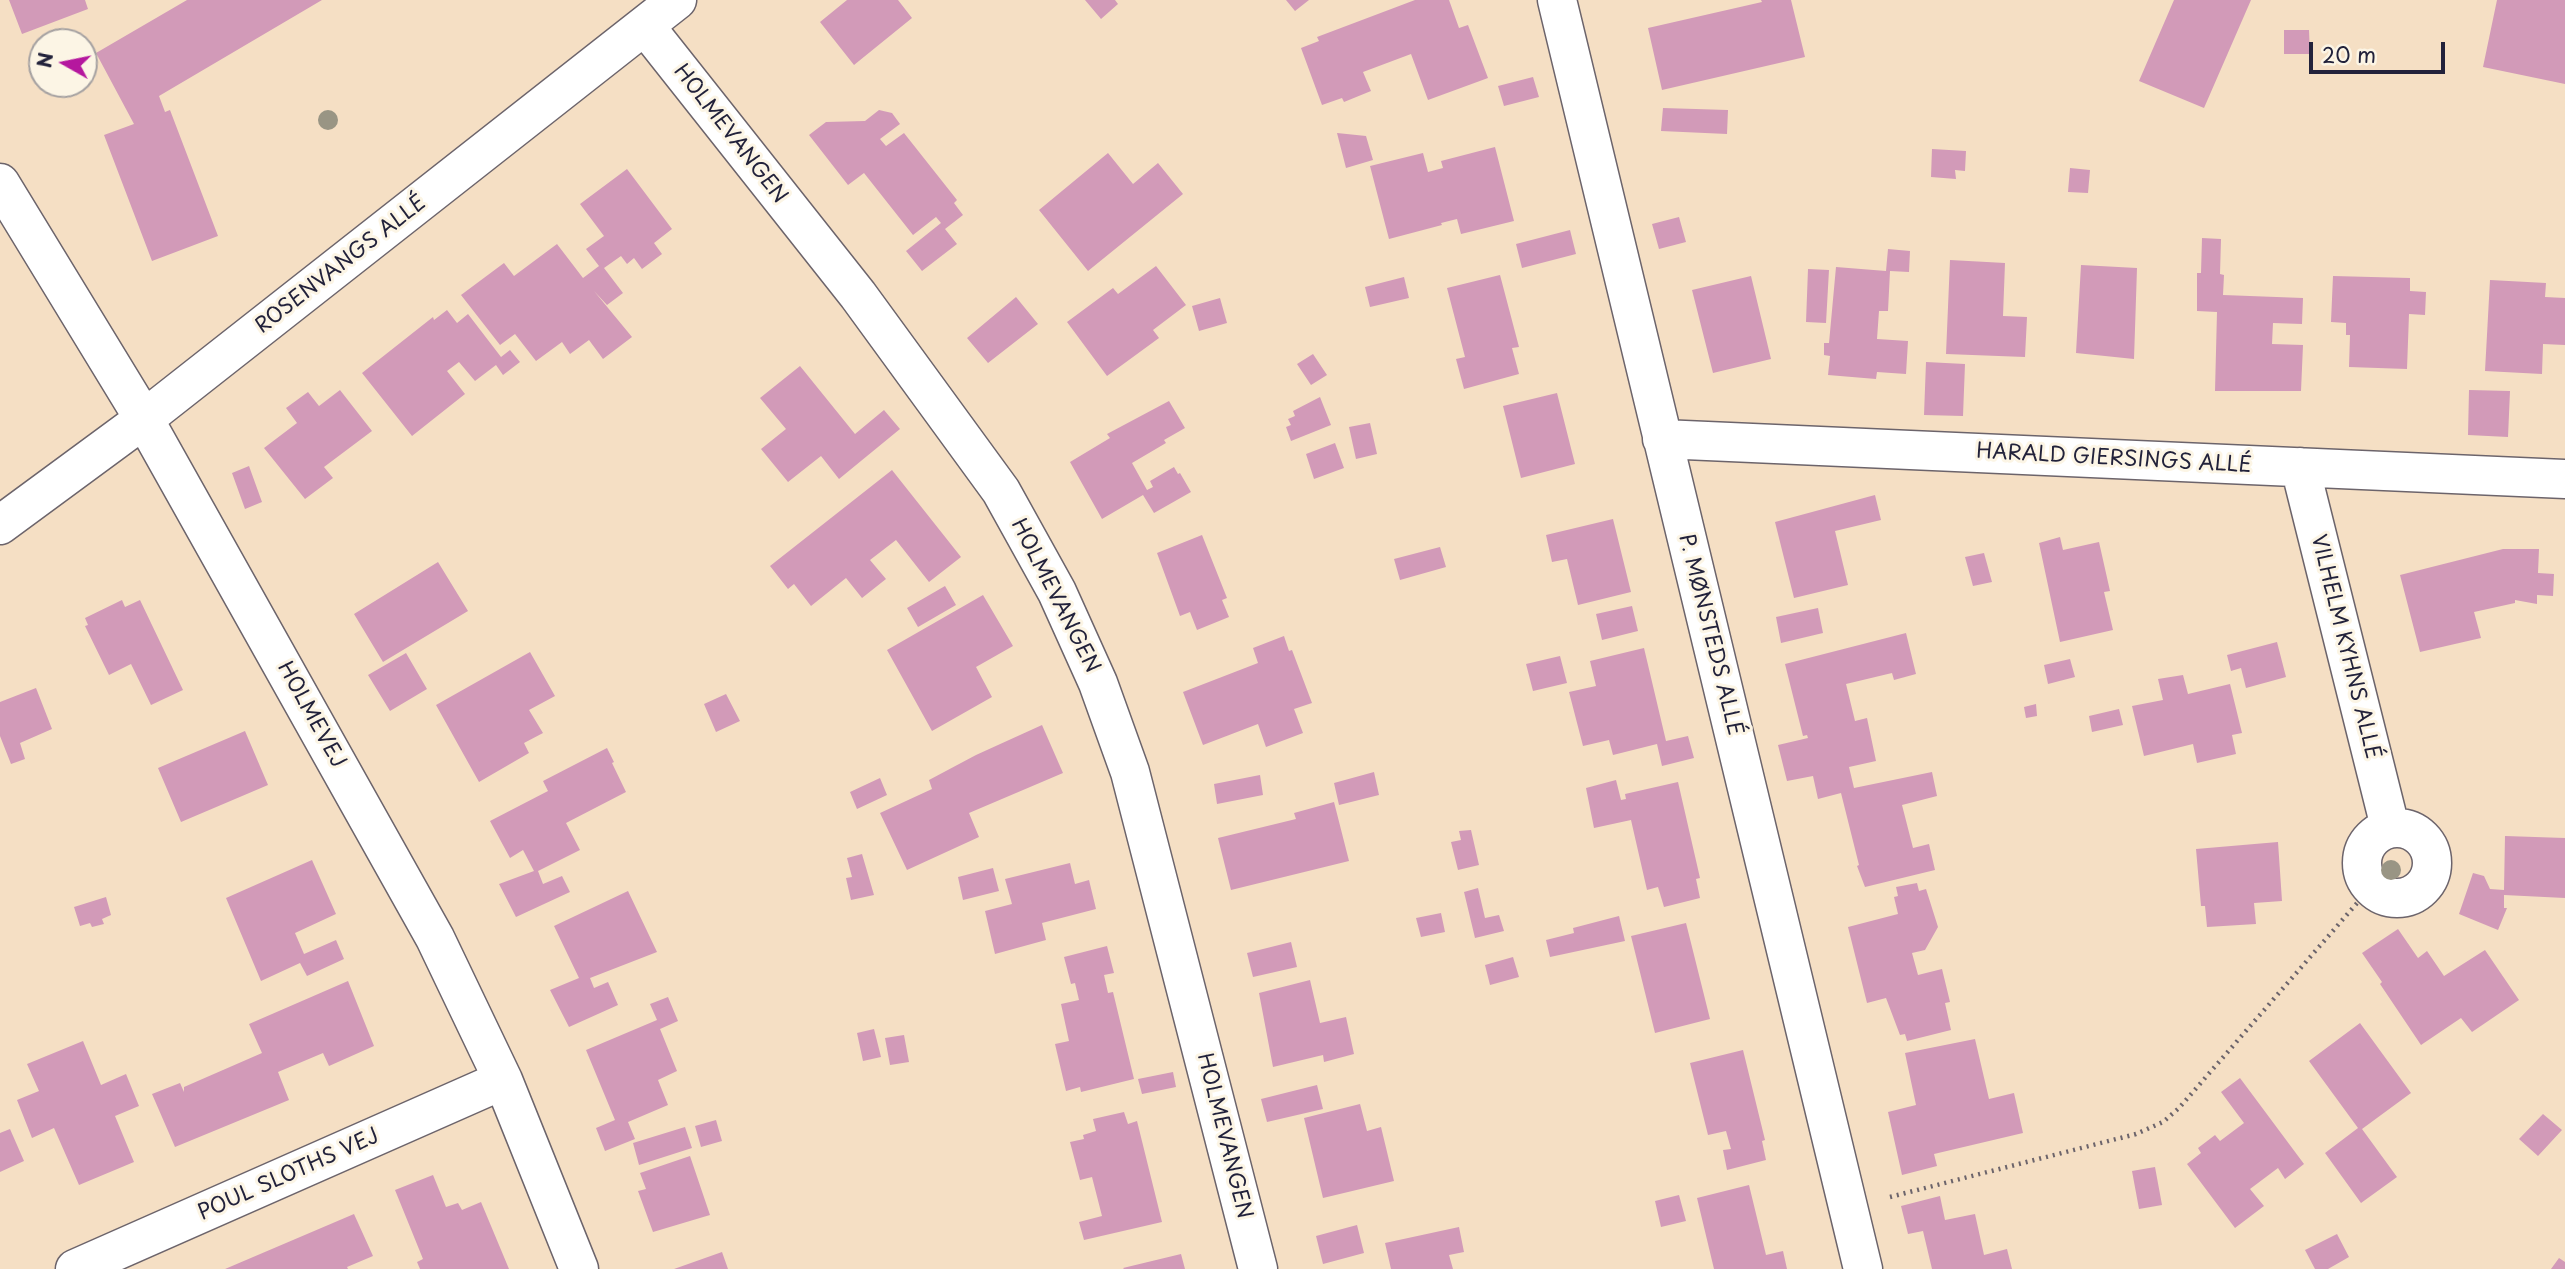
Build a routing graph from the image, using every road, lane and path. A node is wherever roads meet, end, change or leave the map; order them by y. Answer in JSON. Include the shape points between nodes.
{"nodes":[{"id":1,"x":677,"y":0,"type":"edge"},
{"id":2,"x":1558,"y":0,"type":"edge"},
{"id":3,"x":645,"y":26,"type":"junction"},
{"id":4,"x":0,"y":183,"type":"edge"},
{"id":5,"x":144,"y":419,"type":"junction"},
{"id":6,"x":1662,"y":439,"type":"junction"},
{"id":7,"x":2300,"y":467,"type":"junction"},
{"id":8,"x":2565,"y":479,"type":"edge"},
{"id":9,"x":0,"y":525,"type":"edge"},
{"id":10,"x":2390,"y":827,"type":"junction"},
{"id":11,"x":2371,"y":887,"type":"junction"},
{"id":12,"x":503,"y":1080,"type":"junction"},
{"id":13,"x":1848,"y":1208,"type":"junction"},
{"id":14,"x":75,"y":1269,"type":"edge"},
{"id":15,"x":579,"y":1269,"type":"edge"},
{"id":16,"x":1258,"y":1269,"type":"edge"},
{"id":17,"x":1863,"y":1269,"type":"edge"}],
"edges":[{"from":1,"to":3,"type":"street","name":"ROSENVANGS ALLÉ"},
{"from":2,"to":6,"type":"street","name":"P. MØNSTEDS ALLÉ"},
{"from":3,"to":5,"type":"street","name":"ROSENVANGS ALLÉ"},
{"from":3,"to":16,"type":"street","name":"HOLMEVANGEN","via":[[866,306],[1001,491],[1058,592],[1098,682],[1130,772]]},
{"from":4,"to":5,"type":"street","name":"HOLMEVEJ"},
{"from":5,"to":9,"type":"street","name":"ROSENVANGS ALLÉ"},
{"from":5,"to":12,"type":"street","name":"HOLMEVEJ","via":[[435,938]]},
{"from":6,"to":7,"type":"street","name":"HARALD GIERSINGS ALLÉ"},
{"from":6,"to":13,"type":"street","name":"P. MØNSTEDS ALLÉ"},
{"from":7,"to":8,"type":"street","name":"HARALD GIERSINGS ALLÉ"},
{"from":7,"to":10,"type":"street","name":"VILHELM KYHNS ALLÉ"},
{"from":10,"to":11,"type":"street","via":[[2367,843],[2362,856],[2362,870]]},
{"from":10,"to":11,"type":"street","via":[[2417,833],[2427,842],[2432,869],[2417,893],[2405,898],[2391,898]]},
{"from":11,"to":13,"type":"path","via":[[2163,1122],[2136,1134]]},
{"from":12,"to":14,"type":"street","name":"POUL SLOTHS VEJ"},
{"from":12,"to":15,"type":"street","name":"HOLMEVEJ"},
{"from":13,"to":17,"type":"street","name":"P. MØNSTEDS ALLÉ"}]}
